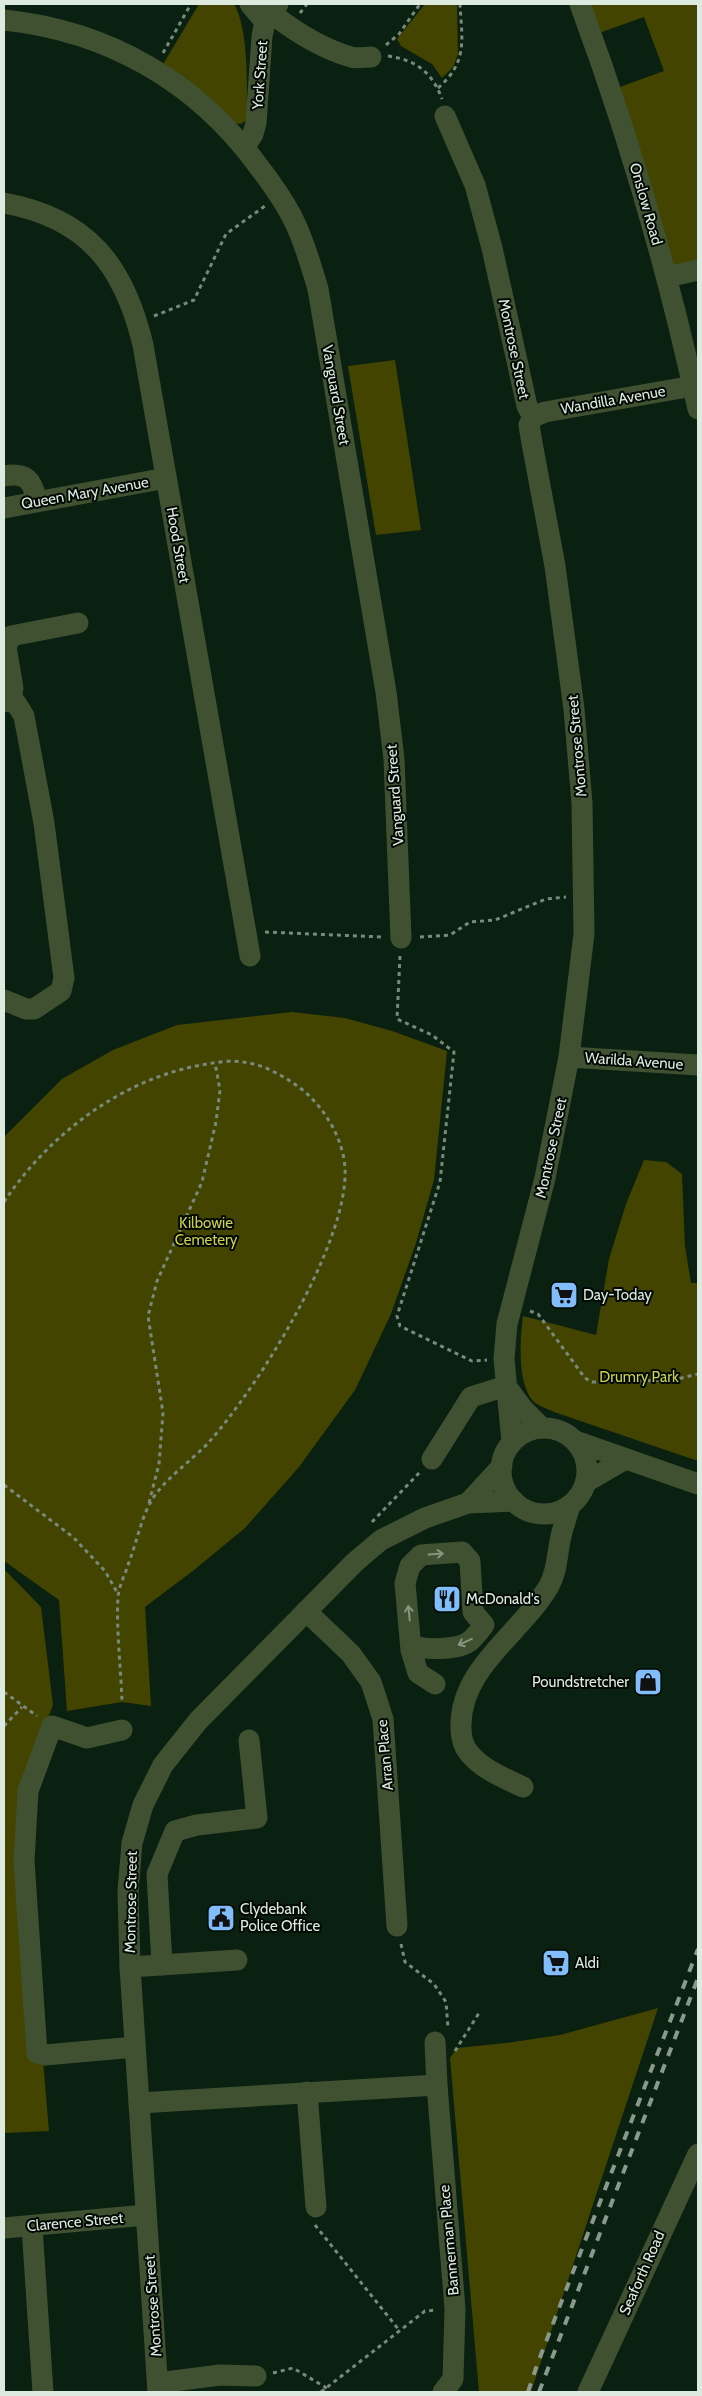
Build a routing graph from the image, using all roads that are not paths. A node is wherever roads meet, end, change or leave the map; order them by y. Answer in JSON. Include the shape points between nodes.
{"nodes":[{"id":1,"x":250,"y":4,"type":"edge"},
{"id":2,"x":580,"y":4,"type":"edge"},
{"id":3,"x":271,"y":13,"type":"edge"},
{"id":4,"x":4,"y":20,"type":"edge"},
{"id":5,"x":371,"y":56,"type":"road end"},
{"id":6,"x":445,"y":116,"type":"road end"},
{"id":7,"x":245,"y":147,"type":"junction"},
{"id":8,"x":4,"y":203,"type":"edge"},
{"id":9,"x":698,"y":270,"type":"edge"},
{"id":10,"x":667,"y":277,"type":"junction"},
{"id":11,"x":693,"y":386,"type":"junction"},
{"id":12,"x":698,"y":409,"type":"edge"},
{"id":13,"x":533,"y":417,"type":"junction"},
{"id":14,"x":4,"y":476,"type":"edge"},
{"id":15,"x":166,"y":478,"type":"junction"},
{"id":16,"x":37,"y":502,"type":"junction"},
{"id":17,"x":4,"y":508,"type":"edge"},
{"id":18,"x":78,"y":623,"type":"dead end"},
{"id":19,"x":7,"y":701,"type":"edge"},
{"id":20,"x":401,"y":938,"type":"road end"},
{"id":21,"x":250,"y":956,"type":"dead end"},
{"id":22,"x":4,"y":1000,"type":"edge"},
{"id":23,"x":569,"y":1057,"type":"junction"},
{"id":24,"x":698,"y":1065,"type":"edge"},
{"id":25,"x":506,"y":1386,"type":"junction"},
{"id":26,"x":542,"y":1428,"type":"junction"},
{"id":27,"x":575,"y":1441,"type":"junction"},
{"id":28,"x":512,"y":1442,"type":"junction"},
{"id":29,"x":432,"y":1459,"type":"road end"},
{"id":30,"x":624,"y":1460,"type":"junction"},
{"id":31,"x":502,"y":1466,"type":"junction"},
{"id":32,"x":586,"y":1482,"type":"junction"},
{"id":33,"x":698,"y":1484,"type":"edge"},
{"id":34,"x":514,"y":1501,"type":"junction"},
{"id":35,"x":468,"y":1503,"type":"junction"},
{"id":36,"x":570,"y":1505,"type":"junction"},
{"id":37,"x":539,"y":1514,"type":"junction"},
{"id":38,"x":560,"y":1540,"type":"junction"},
{"id":39,"x":306,"y":1611,"type":"junction"},
{"id":40,"x":411,"y":1644,"type":"junction"},
{"id":41,"x":440,"y":1648,"type":"junction"},
{"id":42,"x":122,"y":1730,"type":"dead end"},
{"id":43,"x":249,"y":1740,"type":"dead end"},
{"id":44,"x":523,"y":1787,"type":"dead end"},
{"id":45,"x":397,"y":1926,"type":"road end"},
{"id":46,"x":237,"y":1960,"type":"dead end"},
{"id":47,"x":162,"y":1965,"type":"junction"},
{"id":48,"x":130,"y":1967,"type":"junction"},
{"id":49,"x":442,"y":2036,"type":"road end"},
{"id":50,"x":135,"y":2047,"type":"junction"},
{"id":51,"x":437,"y":2084,"type":"junction"},
{"id":52,"x":307,"y":2092,"type":"junction"},
{"id":53,"x":139,"y":2103,"type":"junction"},
{"id":54,"x":698,"y":2154,"type":"edge"},
{"id":55,"x":316,"y":2207,"type":"road end"},
{"id":56,"x":146,"y":2215,"type":"junction"},
{"id":57,"x":32,"y":2227,"type":"junction"},
{"id":58,"x":4,"y":2228,"type":"edge"},
{"id":59,"x":256,"y":2376,"type":"road end"},
{"id":60,"x":158,"y":2387,"type":"edge"},
{"id":61,"x":43,"y":2392,"type":"edge"},
{"id":62,"x":443,"y":2392,"type":"edge"},
{"id":63,"x":588,"y":2392,"type":"edge"}],
"edges":[{"from":1,"to":3,"type":"street"},
{"from":2,"to":10,"type":"street","name":"Onslow Road","via":[[625,131]]},
{"from":3,"to":5,"type":"street","via":[[289,27],[353,58]]},
{"from":3,"to":7,"type":"street","name":"York Street","via":[[262,36],[256,123]]},
{"from":4,"to":7,"type":"street","name":"Vanguard Street","via":[[92,40],[155,69],[194,96]]},
{"from":6,"to":13,"type":"street","name":"Montrose Street","via":[[475,185],[527,406]]},
{"from":7,"to":20,"type":"street","name":"Vanguard Street","via":[[280,195],[307,250],[318,289],[367,574],[394,759]]},
{"from":8,"to":15,"type":"street","name":"Hood Street","via":[[53,216],[74,228],[98,250],[114,271],[128,295],[138,323]]},
{"from":9,"to":10,"type":"street"},
{"from":10,"to":11,"type":"street","name":"Onslow Road"},
{"from":11,"to":12,"type":"street","name":"Onslow Road"},
{"from":11,"to":13,"type":"street","name":"Wandilla Avenue","via":[[545,412]]},
{"from":13,"to":23,"type":"street","name":"Montrose Street","via":[[529,425],[555,566],[574,709],[582,803],[584,934]]},
{"from":14,"to":16,"type":"street","via":[[18,474],[27,479],[33,486]]},
{"from":15,"to":16,"type":"street","name":"Queen Mary Avenue"},
{"from":15,"to":21,"type":"street","name":"Hood Street"},
{"from":16,"to":17,"type":"street","name":"Queen Mary Avenue"},
{"from":18,"to":19,"type":"street","via":[[10,636],[6,647],[14,688]]},
{"from":19,"to":22,"type":"street","via":[[20,708],[24,716],[44,823],[64,985],[61,991],[34,1009]]},
{"from":23,"to":24,"type":"street","name":"Warilda Avenue"},
{"from":23,"to":25,"type":"street","name":"Montrose Street","via":[[536,1219],[510,1306],[504,1359]]},
{"from":25,"to":26,"type":"street"},
{"from":25,"to":28,"type":"street","name":"Montrose Street"},
{"from":25,"to":29,"type":"street","via":[[471,1397]]},
{"from":26,"to":27,"type":"street","via":[[554,1429]]},
{"from":26,"to":28,"type":"street","via":[[526,1432]]},
{"from":27,"to":30,"type":"street"},
{"from":27,"to":32,"type":"street","via":[[587,1467]]},
{"from":28,"to":31,"type":"street"},
{"from":30,"to":32,"type":"street"},
{"from":30,"to":33,"type":"street"},
{"from":31,"to":34,"type":"street","via":[[506,1491]]},
{"from":31,"to":35,"type":"street","name":"Montrose Street"},
{"from":32,"to":36,"type":"street"},
{"from":34,"to":35,"type":"street","name":"Montrose Street"},
{"from":34,"to":37,"type":"street"},
{"from":35,"to":39,"type":"street","name":"Montrose Street","via":[[425,1518],[381,1540]]},
{"from":36,"to":37,"type":"street"},
{"from":36,"to":38,"type":"street"},
{"from":37,"to":38,"type":"street"},
{"from":38,"to":44,"type":"street","via":[[550,1585],[515,1631],[483,1664],[465,1696],[461,1716],[462,1738],[469,1752],[492,1772]]},
{"from":39,"to":45,"type":"street","name":"Arran Place","via":[[351,1654],[371,1682],[383,1719]]},
{"from":39,"to":48,"type":"street","name":"Montrose Street","via":[[198,1721],[164,1765],[143,1805],[132,1843]]},
{"from":40,"to":41,"type":"street"},
{"from":40,"to":41,"type":"street","via":[[418,1673],[436,1684],[430,1672],[429,1659]]},
{"from":40,"to":41,"type":"street","one_way":true,"via":[[405,1583],[410,1566],[421,1555],[462,1552],[470,1561],[473,1612],[484,1626],[469,1642]]},
{"from":42,"to":50,"type":"street","via":[[87,1738],[52,1726],[28,1791],[24,1861],[37,2053],[46,2055]]},
{"from":43,"to":47,"type":"street","via":[[257,1818],[175,1831],[157,1874]]},
{"from":46,"to":47,"type":"street"},
{"from":47,"to":48,"type":"street"},
{"from":48,"to":50,"type":"street","name":"Montrose Street"},
{"from":49,"to":51,"type":"street","name":"Bannerman Place"},
{"from":50,"to":53,"type":"street","name":"Montrose Street"},
{"from":51,"to":52,"type":"street"},
{"from":51,"to":62,"type":"street","name":"Bannerman Place","via":[[455,2309],[453,2379]]},
{"from":52,"to":53,"type":"street"},
{"from":52,"to":55,"type":"street"},
{"from":53,"to":56,"type":"street","name":"Montrose Street"},
{"from":54,"to":63,"type":"street","name":"Seaforth Road"},
{"from":56,"to":57,"type":"street","name":"Clarence Street"},
{"from":56,"to":60,"type":"street","name":"Montrose Street"},
{"from":57,"to":58,"type":"street","name":"Clarence Street"},
{"from":57,"to":61,"type":"street"},
{"from":59,"to":60,"type":"street","via":[[220,2375]]}]}
